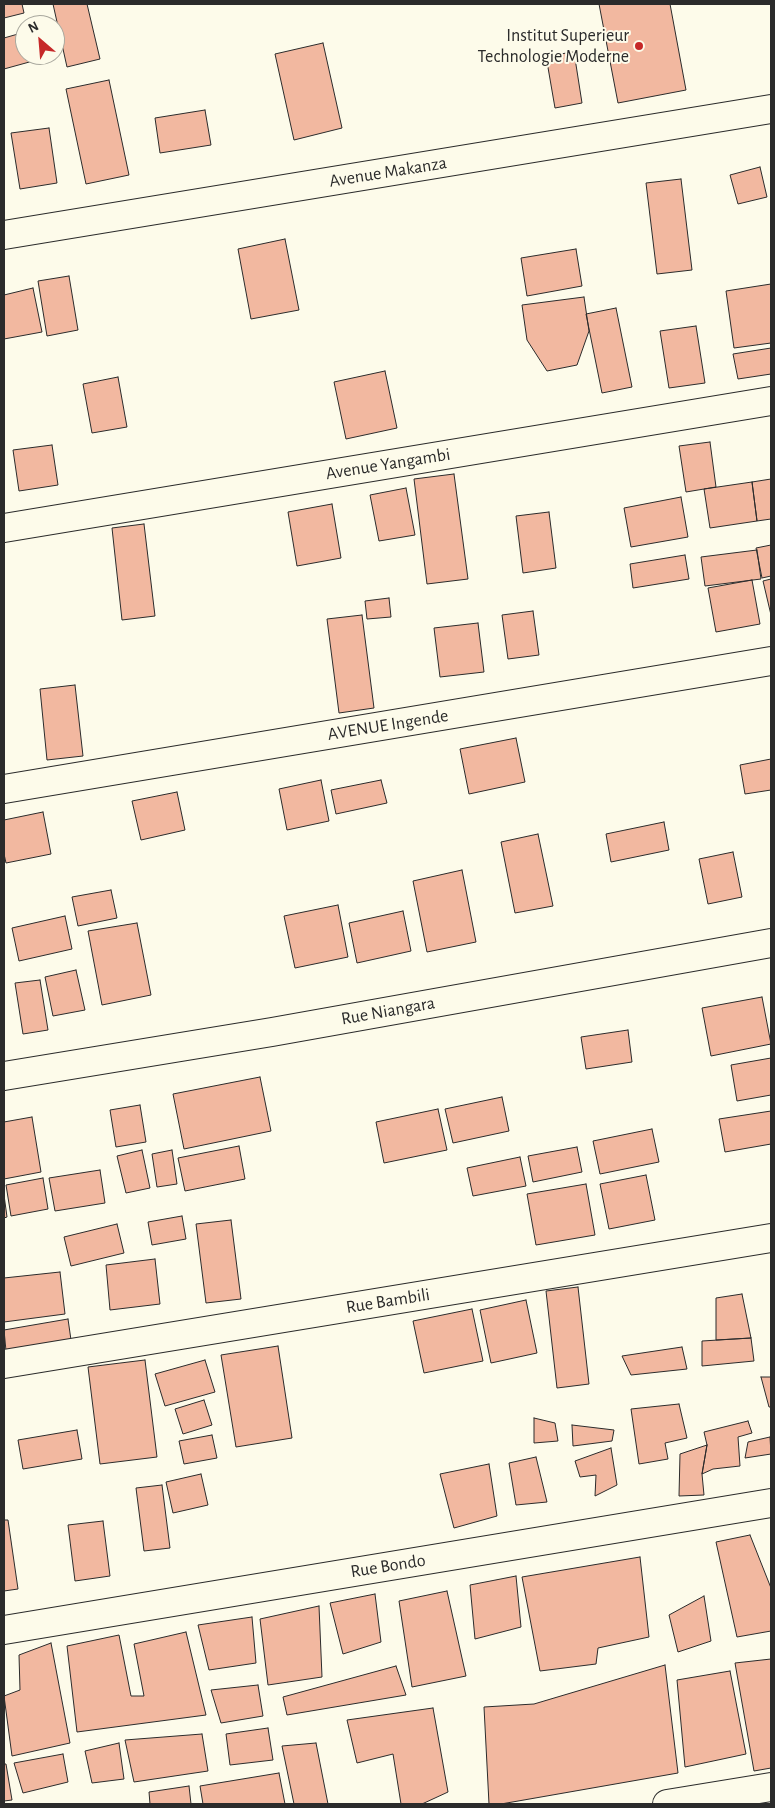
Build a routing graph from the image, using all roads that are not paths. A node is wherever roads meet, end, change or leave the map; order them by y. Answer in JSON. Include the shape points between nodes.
{"nodes":[{"id":1,"x":771,"y":109,"type":"edge"},
{"id":2,"x":4,"y":235,"type":"edge"},
{"id":3,"x":771,"y":400,"type":"edge"},
{"id":4,"x":4,"y":528,"type":"edge"},
{"id":5,"x":771,"y":661,"type":"edge"},
{"id":6,"x":4,"y":789,"type":"edge"},
{"id":7,"x":771,"y":943,"type":"edge"},
{"id":8,"x":4,"y":1076,"type":"edge"},
{"id":9,"x":771,"y":1238,"type":"edge"},
{"id":10,"x":4,"y":1364,"type":"edge"},
{"id":11,"x":771,"y":1503,"type":"edge"},
{"id":12,"x":4,"y":1630,"type":"edge"},
{"id":13,"x":771,"y":1787,"type":"edge"},
{"id":14,"x":667,"y":1804,"type":"edge"}],
"edges":[{"from":1,"to":2,"type":"street","name":"Avenue Makanza"},
{"from":3,"to":4,"type":"street","name":"Avenue Yangambi"},
{"from":5,"to":6,"type":"street","name":"AVENUE Ingende"},
{"from":7,"to":8,"type":"street","name":"Rue Niangara"},
{"from":9,"to":10,"type":"street","name":"Rue Bambili"},
{"from":11,"to":12,"type":"street","name":"Rue Bondo"},
{"from":13,"to":14,"type":"street"}]}
